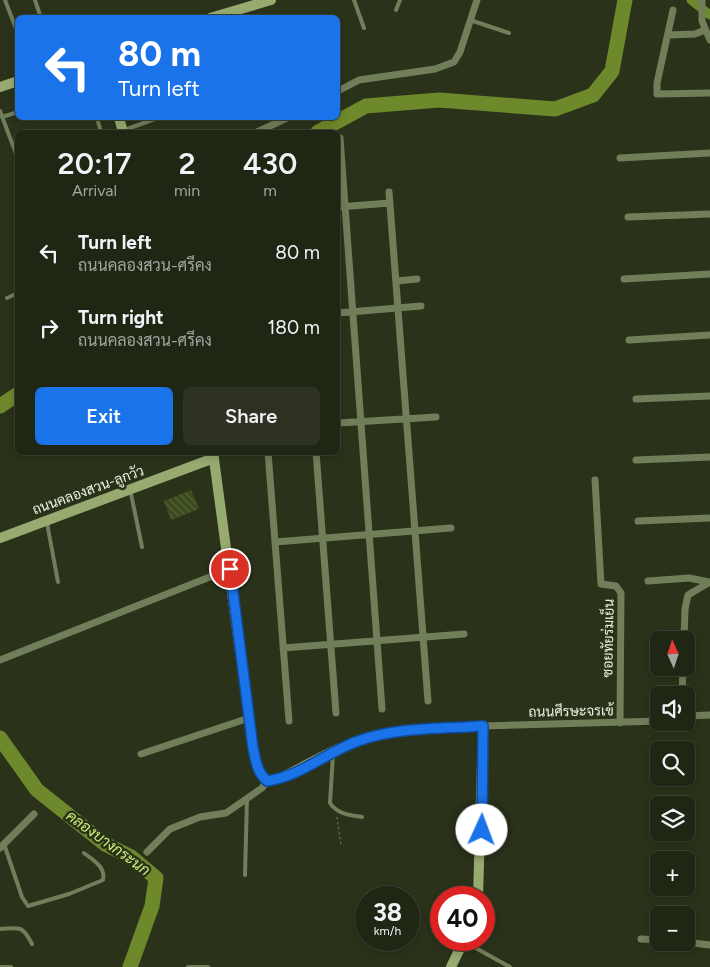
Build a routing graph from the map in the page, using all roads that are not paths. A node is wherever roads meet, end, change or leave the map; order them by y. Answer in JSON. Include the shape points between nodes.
{"nodes":[{"id":1,"x":5,"y":0,"type":"edge"},
{"id":2,"x":34,"y":0,"type":"edge"},
{"id":3,"x":271,"y":0,"type":"edge"},
{"id":4,"x":354,"y":0,"type":"edge"},
{"id":5,"x":400,"y":0,"type":"edge"},
{"id":6,"x":477,"y":0,"type":"edge"},
{"id":7,"x":702,"y":0,"type":"edge"},
{"id":8,"x":396,"y":10,"type":"dead end"},
{"id":9,"x":673,"y":10,"type":"dead end"},
{"id":10,"x":40,"y":15,"type":"edge"},
{"id":11,"x":220,"y":15,"type":"edge"},
{"id":12,"x":470,"y":20,"type":"junction"},
{"id":13,"x":15,"y":26,"type":"edge"},
{"id":14,"x":364,"y":28,"type":"dead end"},
{"id":15,"x":705,"y":30,"type":"junction"},
{"id":16,"x":509,"y":33,"type":"dead end"},
{"id":17,"x":668,"y":35,"type":"junction"},
{"id":18,"x":710,"y":40,"type":"edge"},
{"id":19,"x":15,"y":82,"type":"edge"},
{"id":20,"x":0,"y":87,"type":"edge"},
{"id":21,"x":340,"y":90,"type":"edge"},
{"id":22,"x":710,"y":93,"type":"edge"},
{"id":23,"x":0,"y":111,"type":"edge"},
{"id":24,"x":15,"y":113,"type":"edge"},
{"id":25,"x":1,"y":118,"type":"edge"},
{"id":26,"x":153,"y":120,"type":"edge"},
{"id":27,"x":283,"y":120,"type":"edge"},
{"id":28,"x":128,"y":130,"type":"edge"},
{"id":29,"x":260,"y":130,"type":"edge"},
{"id":30,"x":340,"y":138,"type":"dead end"},
{"id":31,"x":15,"y":152,"type":"edge"},
{"id":32,"x":710,"y":153,"type":"edge"},
{"id":33,"x":620,"y":158,"type":"dead end"},
{"id":34,"x":390,"y":192,"type":"dead end"},
{"id":35,"x":390,"y":203,"type":"junction"},
{"id":36,"x":341,"y":207,"type":"edge"},
{"id":37,"x":710,"y":214,"type":"edge"},
{"id":38,"x":628,"y":217,"type":"dead end"},
{"id":39,"x":710,"y":274,"type":"edge"},
{"id":40,"x":418,"y":279,"type":"dead end"},
{"id":41,"x":624,"y":279,"type":"dead end"},
{"id":42,"x":397,"y":281,"type":"junction"},
{"id":43,"x":15,"y":294,"type":"edge"},
{"id":44,"x":7,"y":298,"type":"dead end"},
{"id":45,"x":422,"y":306,"type":"dead end"},
{"id":46,"x":399,"y":308,"type":"junction"},
{"id":47,"x":353,"y":312,"type":"junction"},
{"id":48,"x":340,"y":313,"type":"edge"},
{"id":49,"x":710,"y":335,"type":"edge"},
{"id":50,"x":629,"y":340,"type":"dead end"},
{"id":51,"x":710,"y":396,"type":"edge"},
{"id":52,"x":636,"y":399,"type":"dead end"},
{"id":53,"x":436,"y":417,"type":"dead end"},
{"id":54,"x":408,"y":418,"type":"junction"},
{"id":55,"x":360,"y":421,"type":"junction"},
{"id":56,"x":340,"y":423,"type":"edge"},
{"id":57,"x":214,"y":455,"type":"edge"},
{"id":58,"x":268,"y":455,"type":"edge"},
{"id":59,"x":316,"y":455,"type":"edge"},
{"id":60,"x":710,"y":457,"type":"edge"},
{"id":61,"x":636,"y":460,"type":"dead end"},
{"id":62,"x":595,"y":480,"type":"dead end"},
{"id":63,"x":130,"y":489,"type":"junction"},
{"id":64,"x":710,"y":518,"type":"edge"},
{"id":65,"x":46,"y":521,"type":"junction"},
{"id":66,"x":638,"y":521,"type":"dead end"},
{"id":67,"x":451,"y":528,"type":"dead end"},
{"id":68,"x":416,"y":531,"type":"junction"},
{"id":69,"x":369,"y":536,"type":"junction"},
{"id":70,"x":0,"y":538,"type":"edge"},
{"id":71,"x":323,"y":539,"type":"junction"},
{"id":72,"x":275,"y":542,"type":"junction"},
{"id":73,"x":142,"y":547,"type":"dead end"},
{"id":74,"x":230,"y":569,"type":"junction"},
{"id":75,"x":648,"y":581,"type":"dead end"},
{"id":76,"x":58,"y":582,"type":"dead end"},
{"id":77,"x":709,"y":582,"type":"edge"},
{"id":78,"x":684,"y":631,"type":"edge"},
{"id":79,"x":464,"y":634,"type":"dead end"},
{"id":80,"x":423,"y":637,"type":"junction"},
{"id":81,"x":377,"y":640,"type":"junction"},
{"id":82,"x":331,"y":644,"type":"junction"},
{"id":83,"x":283,"y":648,"type":"junction"},
{"id":84,"x":0,"y":660,"type":"edge"},
{"id":85,"x":428,"y":701,"type":"dead end"},
{"id":86,"x":382,"y":709,"type":"dead end"},
{"id":87,"x":336,"y":713,"type":"dead end"},
{"id":88,"x":695,"y":716,"type":"edge"},
{"id":89,"x":710,"y":716,"type":"edge"},
{"id":90,"x":249,"y":718,"type":"junction"},
{"id":91,"x":289,"y":721,"type":"dead end"},
{"id":92,"x":650,"y":721,"type":"edge"},
{"id":93,"x":620,"y":723,"type":"junction"},
{"id":94,"x":483,"y":726,"type":"junction"},
{"id":95,"x":333,"y":752,"type":"junction"},
{"id":96,"x":142,"y":754,"type":"dead end"},
{"id":97,"x":267,"y":781,"type":"junction"},
{"id":98,"x":247,"y":798,"type":"junction"},
{"id":99,"x":34,"y":814,"type":"dead end"},
{"id":100,"x":362,"y":817,"type":"dead end"},
{"id":101,"x":2,"y":846,"type":"edge"},
{"id":102,"x":84,"y":852,"type":"dead end"},
{"id":103,"x":147,"y":852,"type":"dead end"},
{"id":104,"x":245,"y":875,"type":"dead end"},
{"id":105,"x":480,"y":886,"type":"edge"},
{"id":106,"x":0,"y":929,"type":"edge"},
{"id":107,"x":641,"y":939,"type":"dead end"},
{"id":108,"x":650,"y":940,"type":"edge"},
{"id":109,"x":695,"y":943,"type":"edge"},
{"id":110,"x":32,"y":944,"type":"dead end"},
{"id":111,"x":710,"y":945,"type":"edge"},
{"id":112,"x":459,"y":951,"type":"edge"},
{"id":113,"x":482,"y":951,"type":"edge"},
{"id":114,"x":188,"y":966,"type":"edge"},
{"id":115,"x":1,"y":967,"type":"edge"},
{"id":116,"x":11,"y":967,"type":"edge"},
{"id":117,"x":208,"y":967,"type":"edge"},
{"id":118,"x":451,"y":967,"type":"edge"},
{"id":119,"x":510,"y":967,"type":"edge"}],
"edges":[{"from":1,"to":13,"type":"lane"},
{"from":2,"to":10,"type":"lane"},
{"from":3,"to":11,"type":"street"},
{"from":4,"to":14,"type":"lane"},
{"from":5,"to":8,"type":"lane"},
{"from":6,"to":12,"type":"street"},
{"from":7,"to":15,"type":"street"},
{"from":9,"to":17,"type":"street"},
{"from":12,"to":16,"type":"lane"},
{"from":12,"to":21,"type":"street","via":[[460,52],[450,65],[359,80]]},
{"from":15,"to":17,"type":"street","via":[[695,34]]},
{"from":15,"to":18,"type":"street"},
{"from":17,"to":22,"type":"street","via":[[657,94]]},
{"from":19,"to":20,"type":"street"},
{"from":23,"to":25,"type":"lane"},
{"from":24,"to":25,"type":"lane"},
{"from":25,"to":31,"type":"lane"},
{"from":26,"to":28,"type":"lane"},
{"from":27,"to":29,"type":"street"},
{"from":30,"to":36,"type":"street"},
{"from":32,"to":33,"type":"street"},
{"from":34,"to":35,"type":"street"},
{"from":35,"to":36,"type":"street"},
{"from":35,"to":42,"type":"street"},
{"from":36,"to":47,"type":"street"},
{"from":37,"to":38,"type":"street"},
{"from":39,"to":41,"type":"street"},
{"from":40,"to":42,"type":"street"},
{"from":42,"to":46,"type":"street"},
{"from":43,"to":44,"type":"lane"},
{"from":45,"to":46,"type":"street"},
{"from":46,"to":47,"type":"street"},
{"from":46,"to":54,"type":"street"},
{"from":47,"to":48,"type":"street"},
{"from":47,"to":55,"type":"street"},
{"from":49,"to":50,"type":"street"},
{"from":51,"to":52,"type":"street"},
{"from":53,"to":54,"type":"street"},
{"from":54,"to":55,"type":"street"},
{"from":54,"to":68,"type":"street"},
{"from":55,"to":56,"type":"street"},
{"from":55,"to":69,"type":"street"},
{"from":57,"to":63,"type":"street","name":"ถนนคลองสวน-ลูกวัว"},
{"from":57,"to":74,"type":"street"},
{"from":58,"to":72,"type":"street"},
{"from":59,"to":71,"type":"street"},
{"from":60,"to":61,"type":"street"},
{"from":62,"to":93,"type":"street","name":"ซอยทัยร่มเย็น","via":[[601,584],[616,586],[621,592]]},
{"from":63,"to":65,"type":"street","name":"ถนนคลองสวน-ลูกวัว"},
{"from":63,"to":73,"type":"lane"},
{"from":64,"to":66,"type":"street"},
{"from":65,"to":70,"type":"street","name":"ถนนคลองสวน-ลูกวัว"},
{"from":65,"to":76,"type":"lane"},
{"from":67,"to":68,"type":"street"},
{"from":68,"to":69,"type":"street"},
{"from":68,"to":80,"type":"street"},
{"from":69,"to":71,"type":"street"},
{"from":69,"to":81,"type":"street"},
{"from":71,"to":72,"type":"street"},
{"from":71,"to":82,"type":"street"},
{"from":72,"to":83,"type":"street"},
{"from":74,"to":84,"type":"street"},
{"from":74,"to":90,"type":"street"},
{"from":75,"to":77,"type":"street","via":[[688,578]]},
{"from":77,"to":78,"type":"street","via":[[688,595]]},
{"from":79,"to":80,"type":"street"},
{"from":80,"to":81,"type":"street"},
{"from":80,"to":85,"type":"street"},
{"from":81,"to":82,"type":"street"},
{"from":81,"to":86,"type":"street"},
{"from":82,"to":83,"type":"street"},
{"from":82,"to":87,"type":"street"},
{"from":83,"to":91,"type":"street"},
{"from":88,"to":89,"type":"street"},
{"from":90,"to":96,"type":"street"},
{"from":90,"to":97,"type":"street","via":[[259,772]]},
{"from":92,"to":93,"type":"street","name":"ถนนศีรษะจรเข้"},
{"from":93,"to":94,"type":"street","name":"ถนนศีรษะจรเข้"},
{"from":94,"to":95,"type":"street","via":[[376,736]]},
{"from":94,"to":105,"type":"street"},
{"from":95,"to":97,"type":"street","via":[[286,776]]},
{"from":95,"to":100,"type":"lane","via":[[330,803],[335,809]]},
{"from":97,"to":98,"type":"street"},
{"from":98,"to":103,"type":"street","via":[[221,816],[200,817],[176,826]]},
{"from":98,"to":104,"type":"lane"},
{"from":99,"to":101,"type":"street"},
{"from":101,"to":102,"type":"lane","via":[[28,906],[103,880],[100,865]]},
{"from":106,"to":110,"type":"lane","via":[[19,927],[26,931]]},
{"from":107,"to":108,"type":"street"},
{"from":109,"to":111,"type":"street"},
{"from":112,"to":118,"type":"street"},
{"from":113,"to":119,"type":"lane"},
{"from":114,"to":117,"type":"lane"},
{"from":115,"to":116,"type":"lane"}]}
